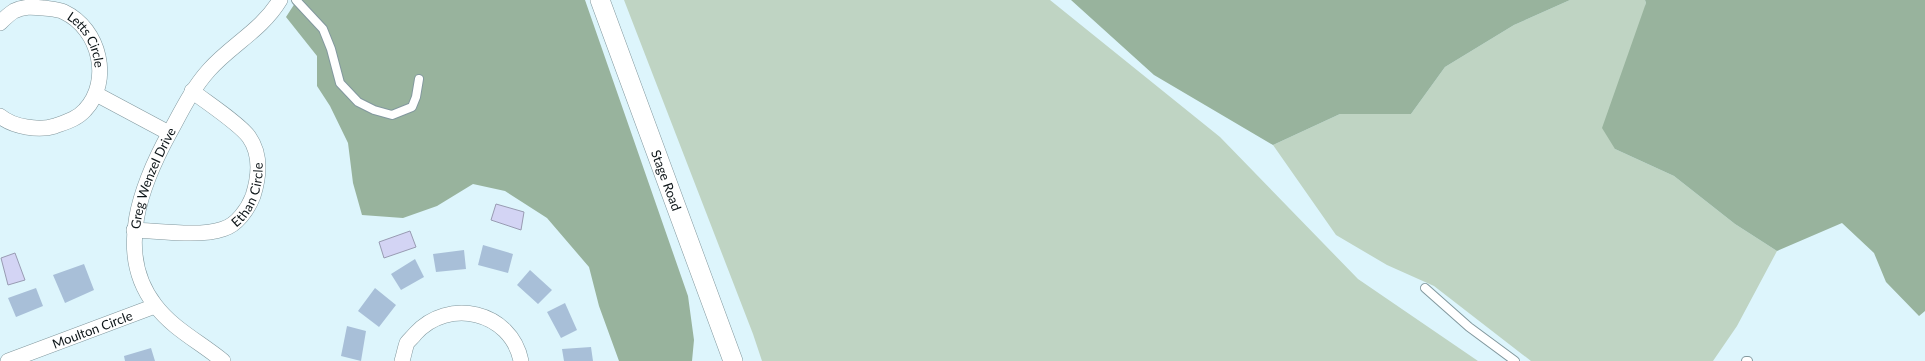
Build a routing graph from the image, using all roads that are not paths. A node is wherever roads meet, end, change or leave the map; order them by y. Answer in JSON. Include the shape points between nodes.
{"nodes":[{"id":1,"x":280,"y":0,"type":"edge"},
{"id":2,"x":296,"y":0,"type":"edge"},
{"id":3,"x":600,"y":0,"type":"edge"},
{"id":4,"x":0,"y":23,"type":"edge"},
{"id":5,"x":419,"y":79,"type":"dead end"},
{"id":6,"x":192,"y":91,"type":"junction"},
{"id":7,"x":96,"y":94,"type":"junction"},
{"id":8,"x":0,"y":116,"type":"edge"},
{"id":9,"x":169,"y":133,"type":"junction"},
{"id":10,"x":134,"y":230,"type":"junction"},
{"id":11,"x":1425,"y":288,"type":"dead end"},
{"id":12,"x":155,"y":306,"type":"junction"},
{"id":13,"x":8,"y":361,"type":"edge"},
{"id":14,"x":223,"y":361,"type":"edge"},
{"id":15,"x":402,"y":361,"type":"edge"},
{"id":16,"x":521,"y":361,"type":"edge"},
{"id":17,"x":734,"y":361,"type":"edge"},
{"id":18,"x":1514,"y":361,"type":"edge"}],
"edges":[{"from":1,"to":6,"type":"street","name":"Greg Wenzel Drive","via":[[259,26],[210,69]]},
{"from":2,"to":5,"type":"lane","via":[[323,29],[340,83],[358,102],[392,115],[412,107]]},
{"from":3,"to":17,"type":"street","name":"Stage Road"},
{"from":4,"to":7,"type":"street","name":"Letts Circle","via":[[13,12],[27,6],[66,12],[80,24],[95,45],[100,62]]},
{"from":6,"to":9,"type":"street","name":"Greg Wenzel Drive"},
{"from":6,"to":10,"type":"street","name":"Ethan Circle","via":[[249,136],[257,155],[257,184],[250,202],[239,219],[224,229],[208,232]]},
{"from":7,"to":8,"type":"street","name":"Letts Circle","via":[[84,111],[69,122],[48,128],[25,126]]},
{"from":7,"to":9,"type":"street"},
{"from":9,"to":10,"type":"street","name":"Greg Wenzel Drive","via":[[143,190]]},
{"from":10,"to":12,"type":"street","name":"Greg Wenzel Drive","via":[[140,279]]},
{"from":11,"to":18,"type":"lane","via":[[1469,327]]},
{"from":12,"to":13,"type":"street","name":"Moulton Circle"},
{"from":12,"to":14,"type":"street","name":"Greg Wenzel Drive","via":[[190,338]]},
{"from":15,"to":16,"type":"street","via":[[407,343],[421,327],[449,315],[469,313],[486,317],[504,329],[514,342]]}]}
